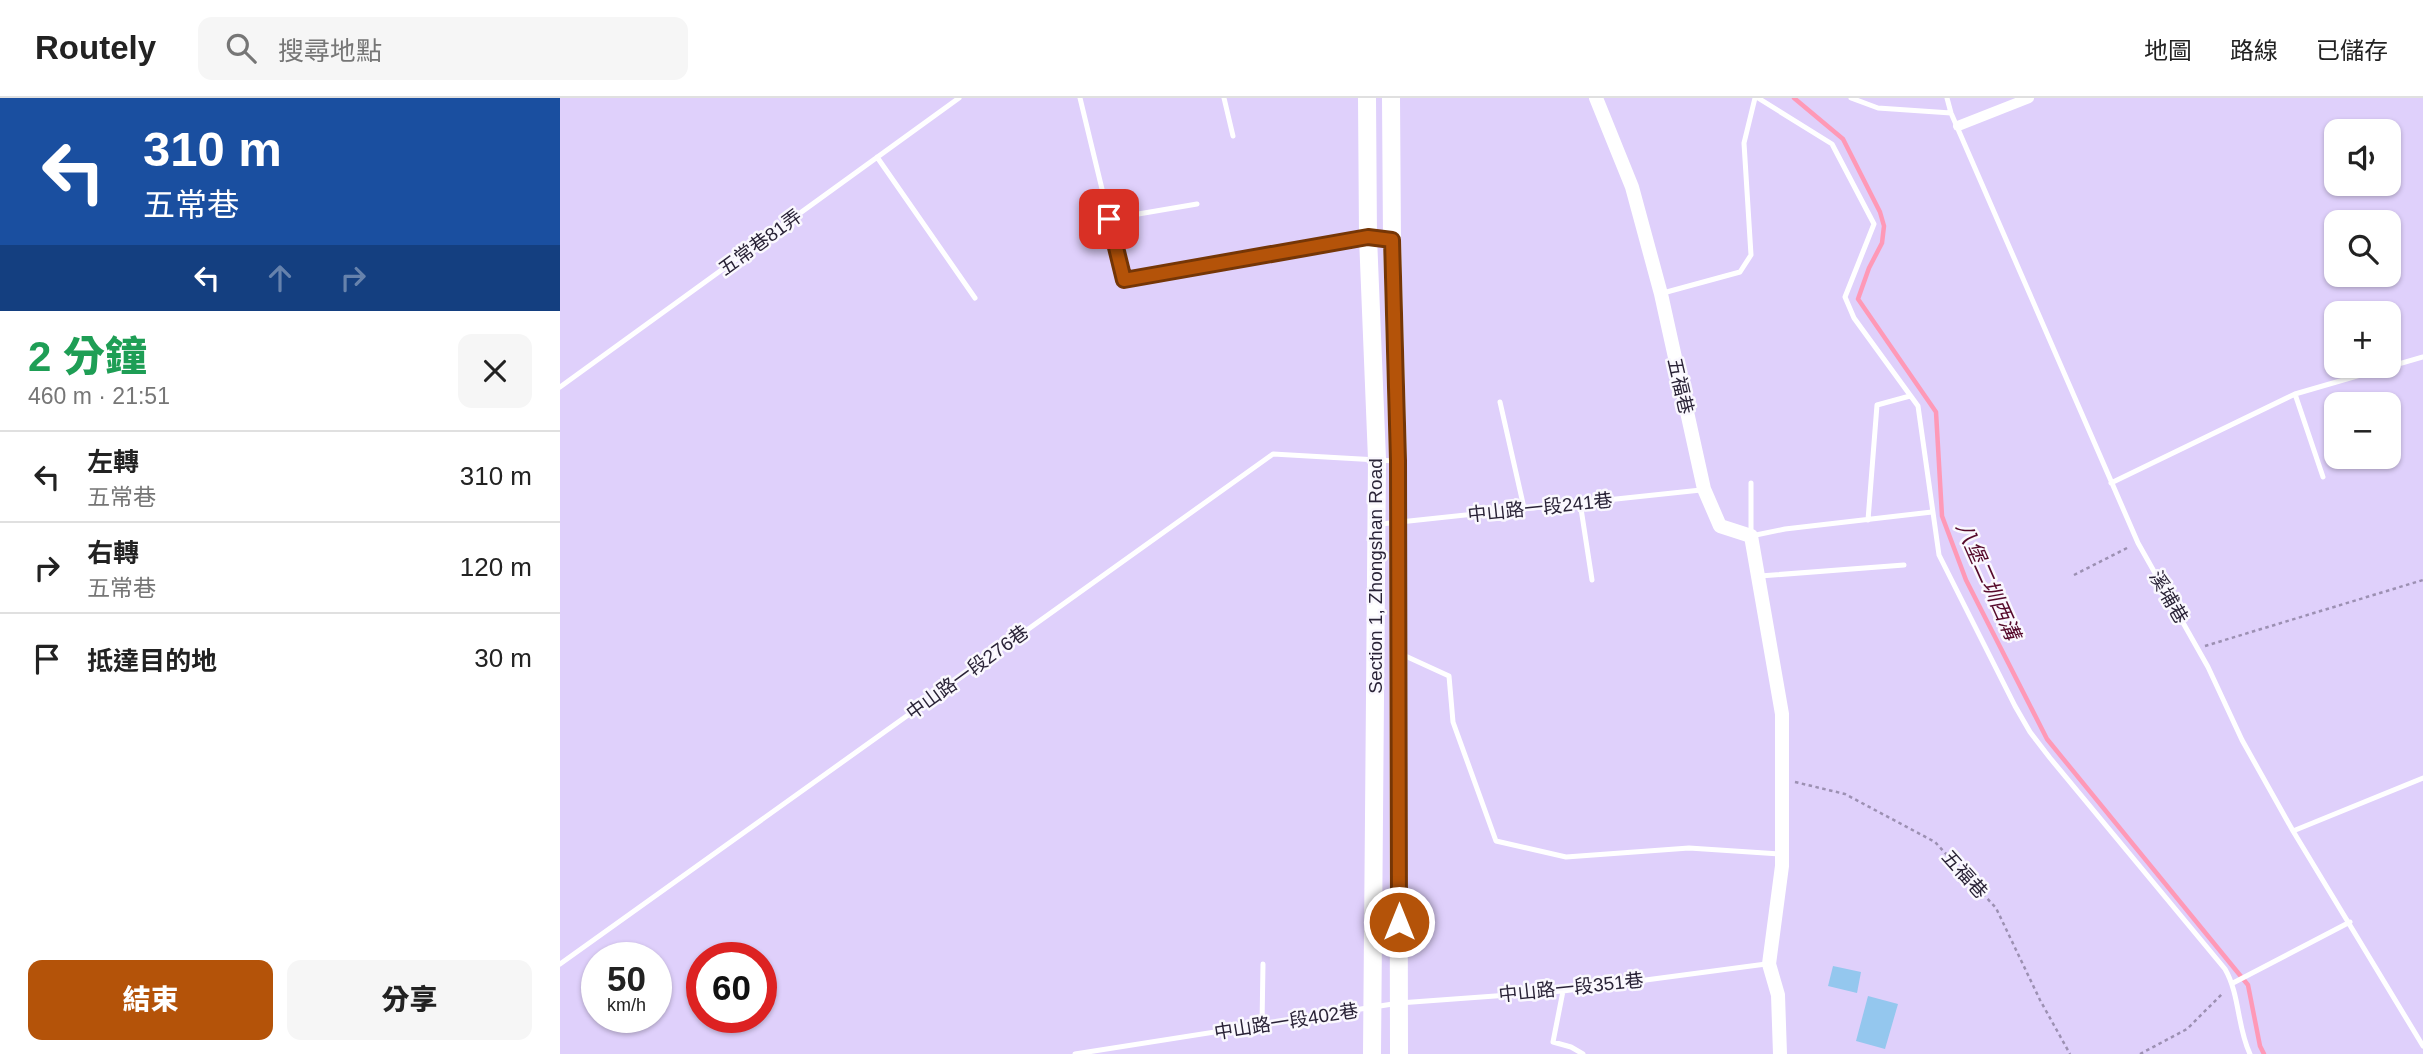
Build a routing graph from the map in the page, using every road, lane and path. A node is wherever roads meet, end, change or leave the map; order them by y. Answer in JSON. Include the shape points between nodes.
{"nodes":[{"id":1,"x":959,"y":98,"type":"edge"},
{"id":2,"x":1080,"y":98,"type":"edge"},
{"id":3,"x":1224,"y":98,"type":"edge"},
{"id":4,"x":1367,"y":98,"type":"edge"},
{"id":5,"x":1391,"y":98,"type":"edge"},
{"id":6,"x":1596,"y":98,"type":"edge"},
{"id":7,"x":1757,"y":98,"type":"edge"},
{"id":8,"x":1851,"y":98,"type":"edge"},
{"id":9,"x":1947,"y":98,"type":"edge"},
{"id":10,"x":2029,"y":98,"type":"edge"},
{"id":11,"x":1951,"y":113,"type":"junction"},
{"id":12,"x":1958,"y":127,"type":"junction"},
{"id":13,"x":1233,"y":136,"type":"dead end"},
{"id":14,"x":877,"y":157,"type":"junction"},
{"id":15,"x":1197,"y":204,"type":"dead end"},
{"id":16,"x":1109,"y":219,"type":"junction"},
{"id":17,"x":1368,"y":237,"type":"junction"},
{"id":18,"x":1392,"y":240,"type":"junction"},
{"id":19,"x":1661,"y":294,"type":"junction"},
{"id":20,"x":975,"y":298,"type":"dead end"},
{"id":21,"x":2423,"y":358,"type":"edge"},
{"id":22,"x":560,"y":387,"type":"edge"},
{"id":23,"x":2295,"y":394,"type":"junction"},
{"id":24,"x":1910,"y":396,"type":"junction"},
{"id":25,"x":1500,"y":402,"type":"dead end"},
{"id":26,"x":1377,"y":459,"type":"junction"},
{"id":27,"x":1398,"y":461,"type":"junction"},
{"id":28,"x":2323,"y":477,"type":"dead end"},
{"id":29,"x":1751,"y":483,"type":"dead end"},
{"id":30,"x":2111,"y":483,"type":"junction"},
{"id":31,"x":1704,"y":489,"type":"junction"},
{"id":32,"x":1580,"y":502,"type":"junction"},
{"id":33,"x":1524,"y":508,"type":"junction"},
{"id":34,"x":1932,"y":512,"type":"junction"},
{"id":35,"x":1868,"y":520,"type":"junction"},
{"id":36,"x":1398,"y":523,"type":"junction"},
{"id":37,"x":1375,"y":525,"type":"junction"},
{"id":38,"x":1751,"y":536,"type":"junction"},
{"id":39,"x":2138,"y":543,"type":"junction"},
{"id":40,"x":1903,"y":565,"type":"dead end"},
{"id":41,"x":2074,"y":575,"type":"dead end"},
{"id":42,"x":1757,"y":577,"type":"junction"},
{"id":43,"x":1592,"y":580,"type":"dead end"},
{"id":44,"x":2423,"y":580,"type":"edge"},
{"id":45,"x":2196,"y":649,"type":"junction"},
{"id":46,"x":1398,"y":652,"type":"junction"},
{"id":47,"x":2423,"y":778,"type":"edge"},
{"id":48,"x":1782,"y":779,"type":"junction"},
{"id":49,"x":2293,"y":831,"type":"junction"},
{"id":50,"x":1782,"y":855,"type":"junction"},
{"id":51,"x":2350,"y":922,"type":"junction"},
{"id":52,"x":560,"y":964,"type":"edge"},
{"id":53,"x":1263,"y":964,"type":"dead end"},
{"id":54,"x":1769,"y":964,"type":"junction"},
{"id":55,"x":2233,"y":983,"type":"junction"},
{"id":56,"x":1563,"y":990,"type":"junction"},
{"id":57,"x":1399,"y":1003,"type":"junction"},
{"id":58,"x":1372,"y":1007,"type":"junction"},
{"id":59,"x":1262,"y":1025,"type":"junction"},
{"id":60,"x":1132,"y":1045,"type":"junction"},
{"id":61,"x":2423,"y":1046,"type":"edge"},
{"id":62,"x":1074,"y":1054,"type":"edge"},
{"id":63,"x":1127,"y":1054,"type":"edge"},
{"id":64,"x":1372,"y":1054,"type":"edge"},
{"id":65,"x":1399,"y":1054,"type":"edge"},
{"id":66,"x":1583,"y":1054,"type":"edge"},
{"id":67,"x":1780,"y":1054,"type":"edge"},
{"id":68,"x":2070,"y":1054,"type":"edge"},
{"id":69,"x":2140,"y":1054,"type":"edge"},
{"id":70,"x":2250,"y":1054,"type":"edge"}],
"edges":[{"from":1,"to":14,"type":"lane","name":"五常巷81弄"},
{"from":2,"to":16,"type":"lane"},
{"from":3,"to":13,"type":"lane"},
{"from":4,"to":17,"type":"main road","name":"Section 1, Zhongshan Road"},
{"from":5,"to":18,"type":"main road","name":"Section 1, Zhongshan Road"},
{"from":6,"to":19,"type":"street","name":"五福巷","via":[[1632,187]]},
{"from":7,"to":19,"type":"lane","via":[[1744,143],[1751,254],[1740,272]]},
{"from":7,"to":24,"type":"lane","via":[[1832,144],[1874,224],[1845,297],[1854,318]]},
{"from":8,"to":11,"type":"lane","via":[[1878,108]]},
{"from":9,"to":11,"type":"lane","name":"溪埔巷"},
{"from":10,"to":12,"type":"street"},
{"from":11,"to":12,"type":"lane","name":"溪埔巷"},
{"from":12,"to":30,"type":"lane","name":"溪埔巷"},
{"from":14,"to":20,"type":"lane"},
{"from":14,"to":22,"type":"lane","name":"五常巷81弄"},
{"from":15,"to":16,"type":"lane"},
{"from":16,"to":17,"type":"lane","via":[[1124,280]]},
{"from":17,"to":18,"type":"lane"},
{"from":17,"to":26,"type":"main road","name":"Section 1, Zhongshan Road"},
{"from":18,"to":27,"type":"main road","name":"Section 1, Zhongshan Road"},
{"from":19,"to":31,"type":"street","name":"五福巷"},
{"from":21,"to":23,"type":"lane"},
{"from":23,"to":28,"type":"lane"},
{"from":23,"to":30,"type":"lane"},
{"from":24,"to":34,"type":"lane","via":[[1918,406]]},
{"from":24,"to":35,"type":"lane","via":[[1877,405]]},
{"from":25,"to":33,"type":"lane"},
{"from":26,"to":27,"type":"lane","name":"中山路一段276巷"},
{"from":26,"to":37,"type":"main road","name":"Section 1, Zhongshan Road"},
{"from":26,"to":52,"type":"lane","name":"中山路一段276巷","via":[[1273,454]]},
{"from":27,"to":36,"type":"main road","name":"Section 1, Zhongshan Road"},
{"from":29,"to":38,"type":"lane"},
{"from":30,"to":39,"type":"lane","name":"溪埔巷"},
{"from":31,"to":32,"type":"lane","name":"中山路一段241巷"},
{"from":31,"to":38,"type":"street","name":"五福巷","via":[[1720,526]]},
{"from":32,"to":33,"type":"lane","name":"中山路一段241巷"},
{"from":32,"to":43,"type":"lane"},
{"from":33,"to":36,"type":"lane","name":"中山路一段241巷"},
{"from":34,"to":35,"type":"lane"},
{"from":34,"to":55,"type":"lane","via":[[1939,555],[2030,732]]},
{"from":35,"to":38,"type":"lane"},
{"from":36,"to":37,"type":"lane","name":"中山路一段241巷"},
{"from":36,"to":46,"type":"main road","name":"Section 1, Zhongshan Road"},
{"from":37,"to":58,"type":"main road","name":"Section 1, Zhongshan Road"},
{"from":38,"to":42,"type":"street"},
{"from":39,"to":41,"type":"path"},
{"from":39,"to":45,"type":"lane","name":"溪埔巷"},
{"from":40,"to":42,"type":"lane"},
{"from":42,"to":48,"type":"street","via":[[1782,714]]},
{"from":44,"to":45,"type":"path"},
{"from":45,"to":49,"type":"lane","name":"溪埔巷"},
{"from":46,"to":50,"type":"lane","via":[[1449,676],[1453,722],[1496,841],[1566,857],[1689,848]]},
{"from":46,"to":57,"type":"main road","name":"Section 1, Zhongshan Road"},
{"from":47,"to":49,"type":"lane"},
{"from":48,"to":50,"type":"street"},
{"from":48,"to":68,"type":"path","name":"五福巷","via":[[1844,794],[1936,842],[1996,908]]},
{"from":49,"to":51,"type":"lane","name":"溪埔巷"},
{"from":50,"to":54,"type":"street"},
{"from":51,"to":55,"type":"lane"},
{"from":51,"to":61,"type":"lane","name":"溪埔巷"},
{"from":53,"to":59,"type":"lane"},
{"from":54,"to":56,"type":"lane","name":"中山路一段351巷"},
{"from":54,"to":67,"type":"street","via":[[1778,995]]},
{"from":55,"to":69,"type":"path","via":[[2187,1029]]},
{"from":55,"to":70,"type":"lane"},
{"from":56,"to":57,"type":"lane","name":"中山路一段351巷"},
{"from":56,"to":66,"type":"lane","via":[[1553,1042]]},
{"from":57,"to":58,"type":"lane","name":"中山路一段351巷"},
{"from":57,"to":65,"type":"main road","name":"Section 1, Zhongshan Road"},
{"from":58,"to":59,"type":"lane","name":"中山路一段402巷"},
{"from":58,"to":64,"type":"main road","name":"Section 1, Zhongshan Road"},
{"from":59,"to":60,"type":"lane","name":"中山路一段402巷"},
{"from":60,"to":62,"type":"lane","name":"中山路一段402巷"},
{"from":60,"to":63,"type":"lane"}]}
